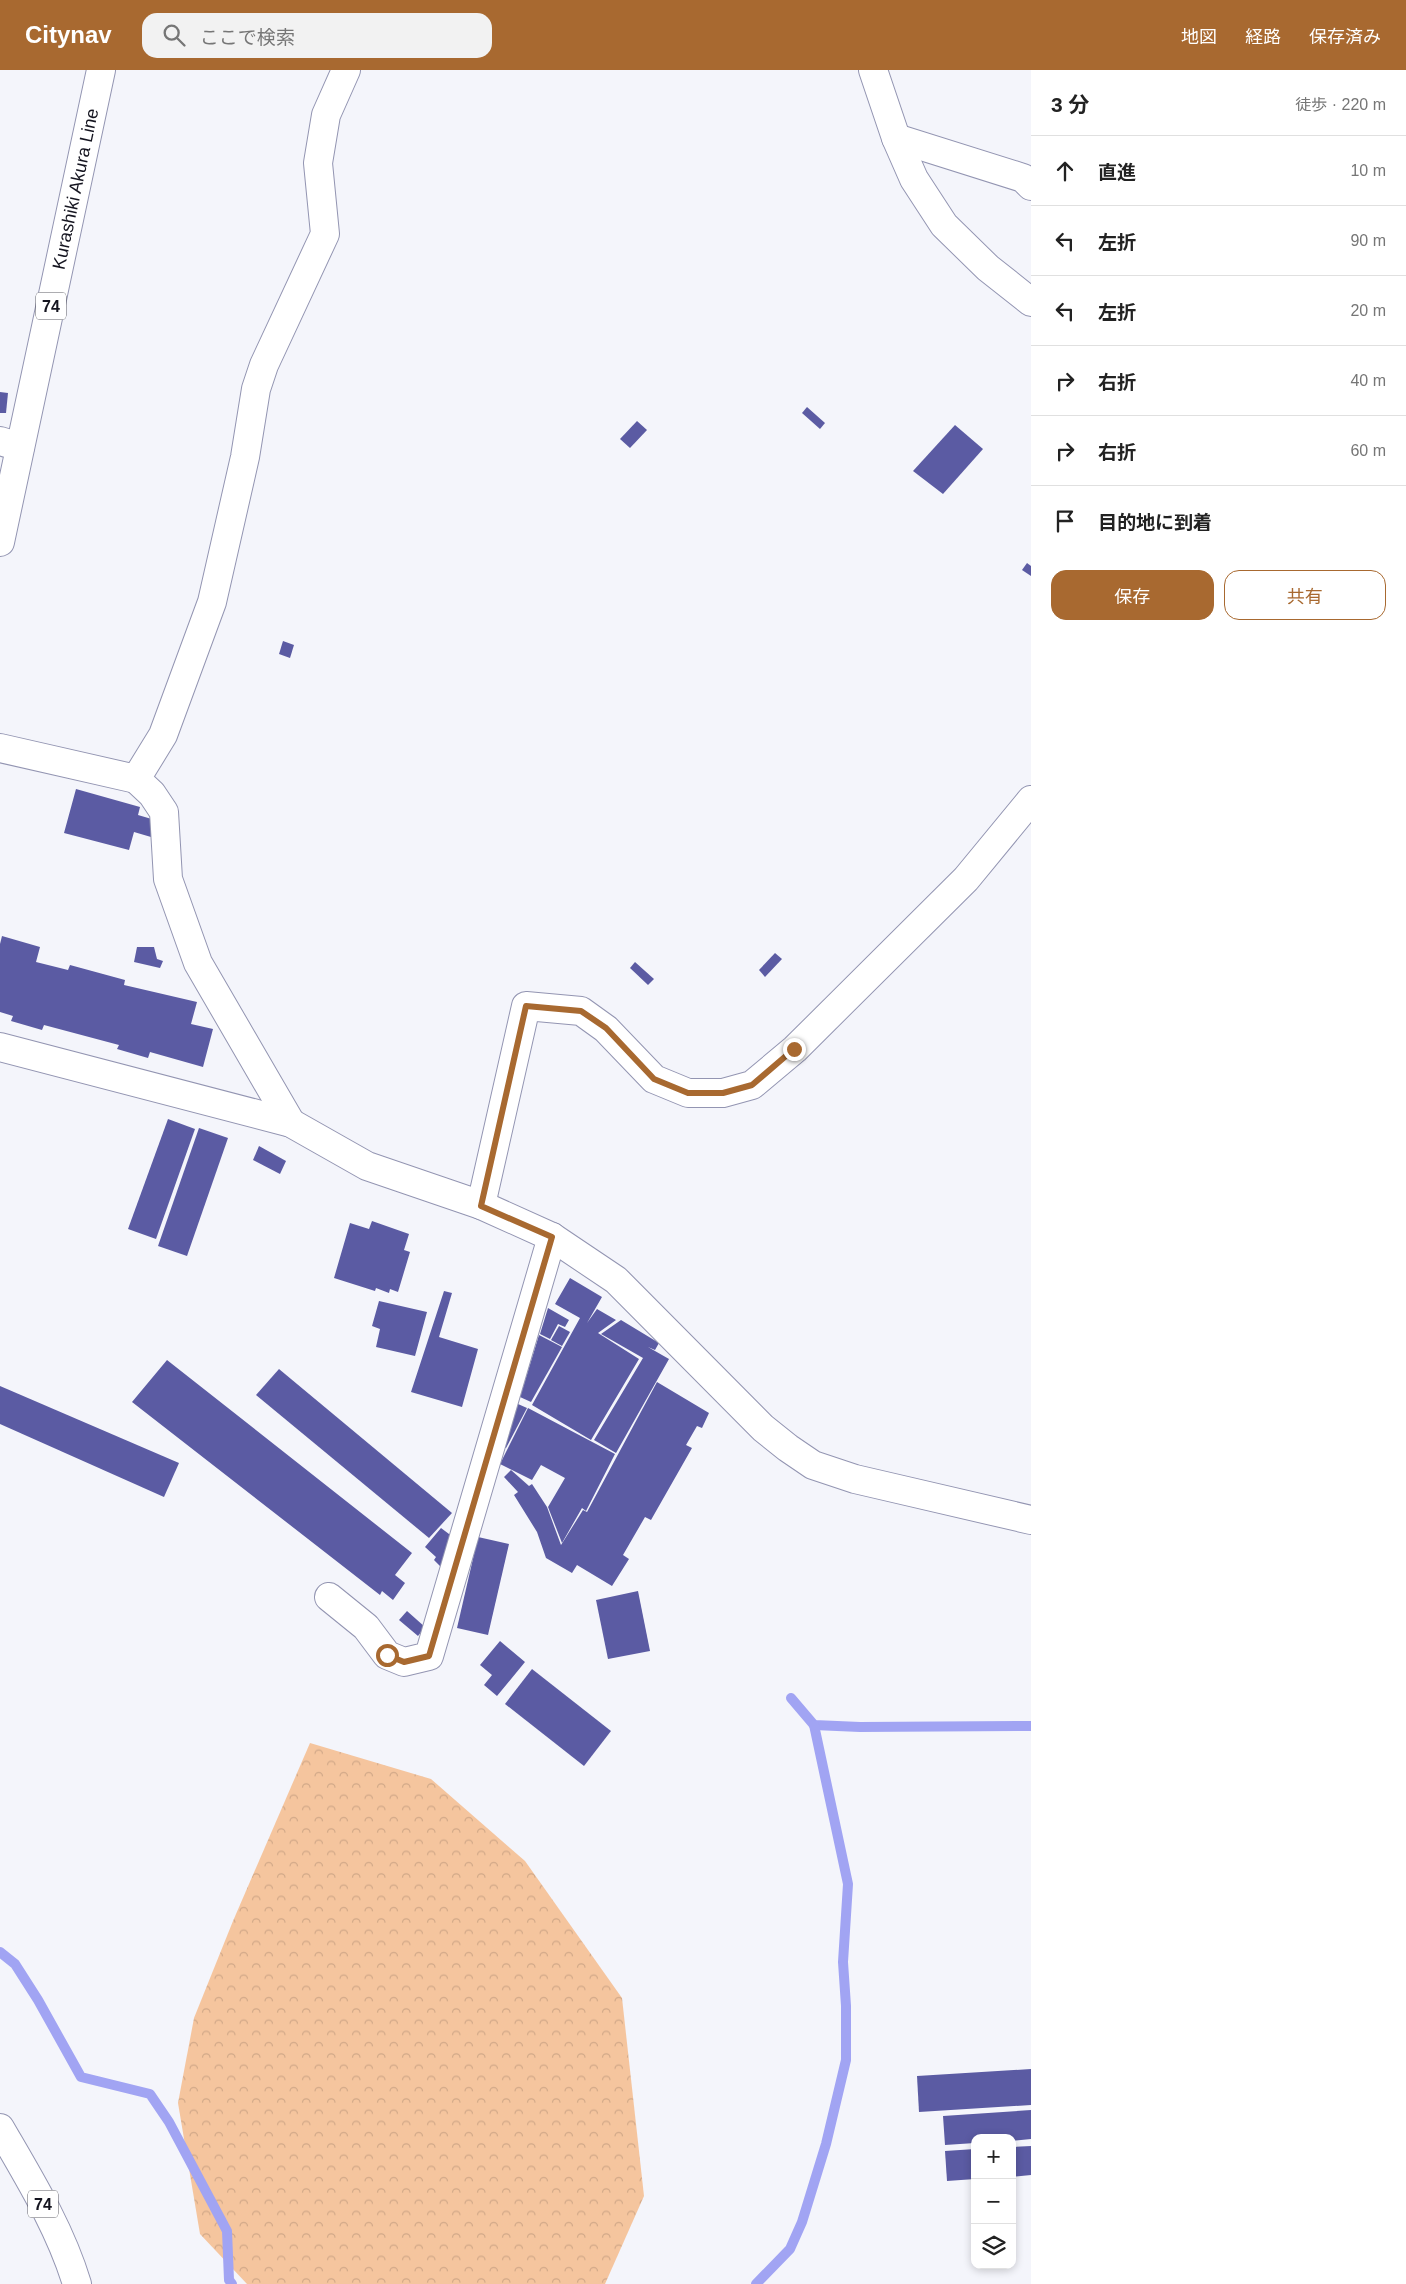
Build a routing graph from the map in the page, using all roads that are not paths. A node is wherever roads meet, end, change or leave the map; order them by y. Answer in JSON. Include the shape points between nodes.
{"nodes":[{"id":1,"x":101,"y":70,"type":"edge"},
{"id":2,"x":346,"y":70,"type":"edge"},
{"id":3,"x":874,"y":70,"type":"edge"},
{"id":4,"x":896,"y":138,"type":"junction"},
{"id":5,"x":1031,"y":186,"type":"edge"},
{"id":6,"x":1031,"y":302,"type":"edge"},
{"id":7,"x":10,"y":444,"type":"edge"},
{"id":8,"x":0,"y":542,"type":"edge"},
{"id":9,"x":0,"y":748,"type":"edge"},
{"id":10,"x":136,"y":779,"type":"junction"},
{"id":11,"x":1031,"y":800,"type":"edge"},
{"id":12,"x":0,"y":1047,"type":"edge"},
{"id":13,"x":292,"y":1123,"type":"junction"},
{"id":14,"x":481,"y":1206,"type":"junction"},
{"id":15,"x":552,"y":1237,"type":"junction"},
{"id":16,"x":1031,"y":1520,"type":"edge"},
{"id":17,"x":330,"y":1598,"type":"dead end"},
{"id":18,"x":0,"y":2128,"type":"edge"},
{"id":19,"x":78,"y":2284,"type":"edge"}],
"edges":[{"from":1,"to":7,"type":"street","name":"Kurashiki Akura Line","number":"74"},
{"from":2,"to":10,"type":"street","via":[[326,114],[318,163],[325,234],[264,365],[256,389],[245,457],[212,602],[163,735]]},
{"from":3,"to":4,"type":"street"},
{"from":4,"to":5,"type":"street","via":[[1023,178]]},
{"from":4,"to":6,"type":"street","via":[[914,179],[944,225],[988,268]]},
{"from":7,"to":8,"type":"street","name":"Kurashiki Akura Line","number":"74"},
{"from":9,"to":10,"type":"street"},
{"from":10,"to":13,"type":"street","via":[[164,812],[168,879],[198,963]]},
{"from":11,"to":14,"type":"street","via":[[966,879],[794,1049],[752,1085],[723,1093],[688,1093],[654,1079],[606,1028],[581,1011],[526,1006]]},
{"from":12,"to":13,"type":"street"},
{"from":13,"to":14,"type":"street","via":[[367,1166]]},
{"from":14,"to":15,"type":"street"},
{"from":15,"to":16,"type":"street","via":[[616,1280],[762,1428],[813,1465],[855,1479]]},
{"from":15,"to":17,"type":"street","via":[[429,1656],[404,1662],[387,1655],[366,1627]]},
{"from":18,"to":19,"type":"street","number":"74","via":[[41,2200]]}]}
